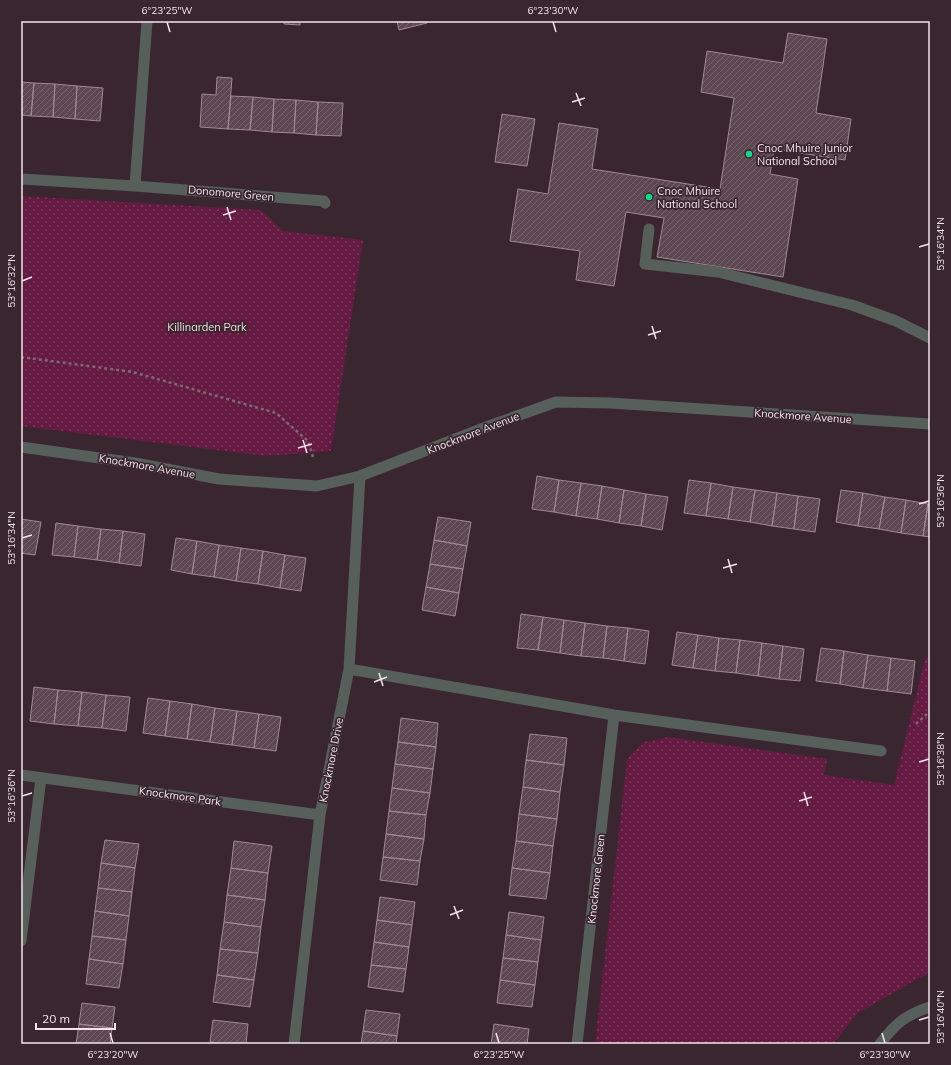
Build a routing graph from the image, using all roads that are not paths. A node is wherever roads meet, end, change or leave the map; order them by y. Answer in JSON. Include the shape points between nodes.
{"nodes":[{"id":1,"x":146,"y":21,"type":"edge"},
{"id":2,"x":21,"y":179,"type":"edge"},
{"id":3,"x":135,"y":186,"type":"junction"},
{"id":4,"x":325,"y":203,"type":"dead end"},
{"id":5,"x":649,"y":229,"type":"dead end"},
{"id":6,"x":930,"y":338,"type":"edge"},
{"id":7,"x":930,"y":424,"type":"edge"},
{"id":8,"x":21,"y":447,"type":"edge"},
{"id":9,"x":360,"y":476,"type":"junction"},
{"id":10,"x":349,"y":669,"type":"junction"},
{"id":11,"x":614,"y":714,"type":"junction"},
{"id":12,"x":881,"y":751,"type":"dead end"},
{"id":13,"x":21,"y":775,"type":"edge"},
{"id":14,"x":41,"y":778,"type":"junction"},
{"id":15,"x":320,"y":815,"type":"junction"},
{"id":16,"x":21,"y":941,"type":"edge"},
{"id":17,"x":930,"y":1007,"type":"edge"},
{"id":18,"x":294,"y":1044,"type":"edge"},
{"id":19,"x":577,"y":1044,"type":"edge"},
{"id":20,"x":880,"y":1044,"type":"edge"}],
"edges":[{"from":1,"to":3,"type":"street"},
{"from":2,"to":3,"type":"street","name":"Donomore Green"},
{"from":3,"to":4,"type":"street","name":"Donomore Green"},
{"from":5,"to":6,"type":"street","via":[[645,264],[718,272],[852,305],[896,321]]},
{"from":7,"to":9,"type":"street","name":"Knockmore Avenue","via":[[611,403],[556,402]]},
{"from":8,"to":9,"type":"street","name":"Knockmore Avenue","via":[[218,478],[317,486]]},
{"from":9,"to":10,"type":"street","name":"Knockmore Drive"},
{"from":10,"to":11,"type":"street"},
{"from":10,"to":15,"type":"street","name":"Knockmore Drive"},
{"from":11,"to":12,"type":"street"},
{"from":11,"to":19,"type":"street","name":"Knockmore Green"},
{"from":13,"to":14,"type":"street","name":"Knockmore Park"},
{"from":14,"to":15,"type":"street","name":"Knockmore Park"},
{"from":14,"to":16,"type":"street"},
{"from":15,"to":18,"type":"street","name":"Knockmore Drive"},
{"from":17,"to":20,"type":"street","via":[[915,1012],[893,1027]]}]}
